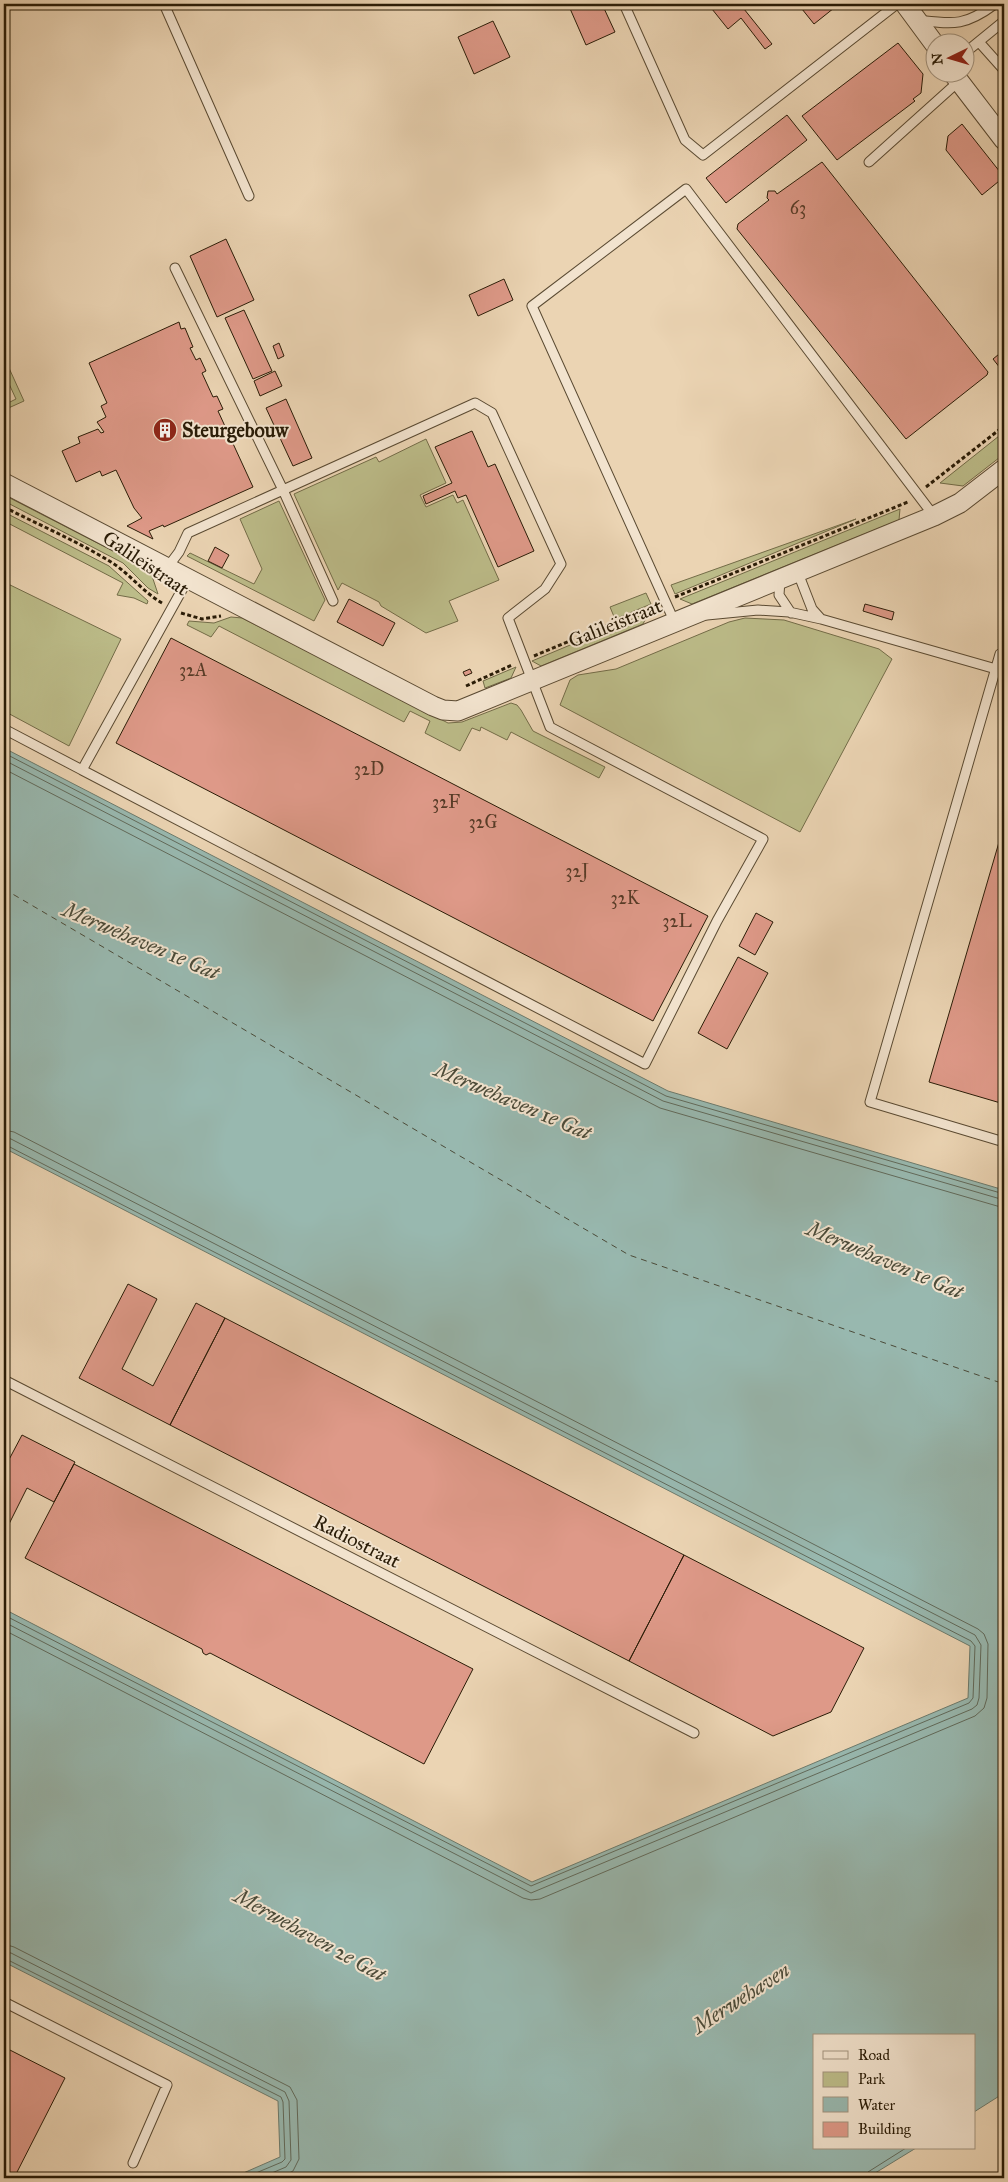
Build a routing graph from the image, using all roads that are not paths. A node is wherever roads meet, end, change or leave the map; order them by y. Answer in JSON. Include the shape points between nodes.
{"nodes":[{"id":1,"x":164,"y":4,"type":"edge"},
{"id":2,"x":624,"y":4,"type":"edge"},
{"id":3,"x":897,"y":4,"type":"edge"},
{"id":4,"x":905,"y":4,"type":"edge"},
{"id":5,"x":994,"y":4,"type":"edge"},
{"id":6,"x":917,"y":20,"type":"junction"},
{"id":7,"x":1004,"y":22,"type":"edge"},
{"id":8,"x":926,"y":32,"type":"edge"},
{"id":9,"x":978,"y":42,"type":"joint"},
{"id":10,"x":1004,"y":70,"type":"edge"},
{"id":11,"x":950,"y":82,"type":"edge"},
{"id":12,"x":959,"y":82,"type":"edge"},
{"id":13,"x":1004,"y":140,"type":"edge"},
{"id":14,"x":869,"y":162,"type":"dead end"},
{"id":15,"x":249,"y":196,"type":"dead end"},
{"id":16,"x":175,"y":268,"type":"dead end"},
{"id":17,"x":1004,"y":469,"type":"edge"},
{"id":18,"x":4,"y":483,"type":"edge"},
{"id":19,"x":283,"y":490,"type":"junction"},
{"id":20,"x":934,"y":516,"type":"junction"},
{"id":21,"x":167,"y":568,"type":"junction"},
{"id":22,"x":789,"y":576,"type":"junction"},
{"id":23,"x":188,"y":579,"type":"junction"},
{"id":24,"x":333,"y":601,"type":"dead end"},
{"id":25,"x":791,"y":612,"type":"junction"},
{"id":26,"x":821,"y":618,"type":"junction"},
{"id":27,"x":683,"y":619,"type":"junction"},
{"id":28,"x":1004,"y":655,"type":"edge"},
{"id":29,"x":996,"y":669,"type":"junction"},
{"id":30,"x":532,"y":681,"type":"junction"},
{"id":31,"x":4,"y":730,"type":"edge"},
{"id":32,"x":82,"y":770,"type":"junction"},
{"id":33,"x":1004,"y":1142,"type":"edge"},
{"id":34,"x":4,"y":1380,"type":"edge"},
{"id":35,"x":694,"y":1733,"type":"dead end"},
{"id":36,"x":4,"y":2002,"type":"edge"},
{"id":37,"x":133,"y":2163,"type":"dead end"}],
"edges":[{"from":1,"to":15,"type":"lane"},
{"from":2,"to":3,"type":"lane","via":[[686,140],[703,155]]},
{"from":4,"to":6,"type":"street"},
{"from":5,"to":6,"type":"lane","via":[[964,22]]},
{"from":6,"to":8,"type":"street"},
{"from":7,"to":9,"type":"lane"},
{"from":9,"to":10,"type":"lane"},
{"from":11,"to":14,"type":"lane"},
{"from":12,"to":13,"type":"street"},
{"from":16,"to":19,"type":"lane"},
{"from":17,"to":20,"type":"street","name":"Galileïstraat","via":[[960,503]]},
{"from":18,"to":21,"type":"street","name":"Galileïstraat"},
{"from":19,"to":21,"type":"lane","via":[[188,533]]},
{"from":19,"to":24,"type":"lane"},
{"from":19,"to":30,"type":"lane","via":[[475,403],[492,412],[561,564],[545,589],[508,618]]},
{"from":20,"to":22,"type":"street","name":"Galileïstraat"},
{"from":20,"to":27,"type":"lane","via":[[686,189],[532,306]]},
{"from":21,"to":23,"type":"street","name":"Galileïstraat"},
{"from":22,"to":25,"type":"lane","via":[[779,595]]},
{"from":22,"to":26,"type":"lane"},
{"from":22,"to":27,"type":"street","name":"Galileïstraat"},
{"from":23,"to":30,"type":"street","name":"Galileïstraat","via":[[443,710],[458,711]]},
{"from":23,"to":32,"type":"lane"},
{"from":25,"to":26,"type":"lane"},
{"from":25,"to":27,"type":"lane","via":[[758,610]]},
{"from":26,"to":29,"type":"lane"},
{"from":27,"to":30,"type":"street","name":"Galileïstraat"},
{"from":28,"to":29,"type":"lane","via":[[1000,654]]},
{"from":29,"to":33,"type":"lane","via":[[870,1102]]},
{"from":30,"to":32,"type":"lane","via":[[550,727],[763,839],[717,921],[645,1064]]},
{"from":31,"to":32,"type":"lane"},
{"from":34,"to":35,"type":"lane","name":"Radiostraat"},
{"from":36,"to":37,"type":"lane","via":[[167,2085]]}]}
